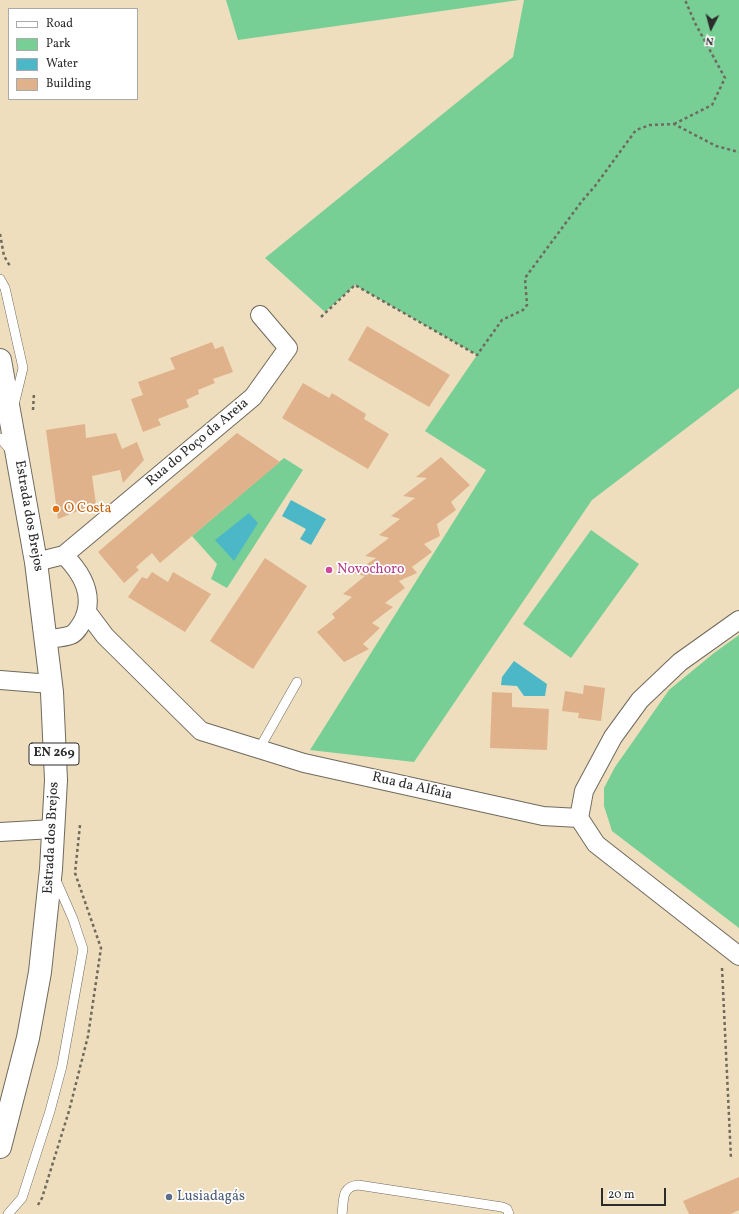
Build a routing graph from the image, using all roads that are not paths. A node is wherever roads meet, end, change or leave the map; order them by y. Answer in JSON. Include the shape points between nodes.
{"nodes":[{"id":1,"x":0,"y":280,"type":"edge"},
{"id":2,"x":260,"y":315,"type":"dead end"},
{"id":3,"x":0,"y":360,"type":"edge"},
{"id":4,"x":11,"y":420,"type":"junction"},
{"id":5,"x":0,"y":438,"type":"edge"},
{"id":6,"x":18,"y":459,"type":"junction"},
{"id":7,"x":64,"y":555,"type":"junction"},
{"id":8,"x":36,"y":562,"type":"junction"},
{"id":9,"x":87,"y":612,"type":"junction"},
{"id":10,"x":739,"y":620,"type":"edge"},
{"id":11,"x":46,"y":639,"type":"junction"},
{"id":12,"x":0,"y":680,"type":"edge"},
{"id":13,"x":297,"y":682,"type":"dead end"},
{"id":14,"x":51,"y":684,"type":"junction"},
{"id":15,"x":259,"y":749,"type":"junction"},
{"id":16,"x":579,"y":818,"type":"junction"},
{"id":17,"x":53,"y":829,"type":"junction"},
{"id":18,"x":0,"y":832,"type":"edge"},
{"id":19,"x":51,"y":869,"type":"junction"},
{"id":20,"x":739,"y":956,"type":"edge"},
{"id":21,"x":0,"y":1147,"type":"edge"},
{"id":22,"x":8,"y":1214,"type":"edge"},
{"id":23,"x":342,"y":1214,"type":"edge"},
{"id":24,"x":509,"y":1214,"type":"edge"}],
"edges":[{"from":1,"to":4,"type":"lane","via":[[5,288],[23,368]]},
{"from":2,"to":7,"type":"street","name":"Rua do Poço da Areia","via":[[288,348],[253,397]]},
{"from":3,"to":4,"type":"main road","name":"Estrada dos Brejos","number":"EN 269"},
{"from":4,"to":6,"type":"main road","name":"Estrada dos Brejos","number":"EN 269"},
{"from":5,"to":6,"type":"lane"},
{"from":6,"to":8,"type":"main road","name":"Estrada dos Brejos","number":"EN 269"},
{"from":7,"to":8,"type":"street"},
{"from":7,"to":9,"type":"street","via":[[73,564],[86,589]]},
{"from":8,"to":11,"type":"main road","name":"Estrada dos Brejos","number":"EN 269"},
{"from":9,"to":11,"type":"street","via":[[80,627],[72,635]]},
{"from":9,"to":15,"type":"street","name":"Rua da Alfaia","via":[[105,636],[201,731]]},
{"from":10,"to":16,"type":"street","via":[[680,662],[640,700],[613,737],[584,792]]},
{"from":11,"to":14,"type":"main road","name":"Estrada dos Brejos","number":"EN 269"},
{"from":12,"to":14,"type":"street"},
{"from":13,"to":15,"type":"lane"},
{"from":14,"to":17,"type":"main road","name":"Estrada dos Brejos","number":"EN 269","via":[[56,780]]},
{"from":15,"to":16,"type":"street","name":"Rua da Alfaia","via":[[304,763],[542,816]]},
{"from":16,"to":20,"type":"street","via":[[596,844]]},
{"from":17,"to":18,"type":"street"},
{"from":17,"to":19,"type":"main road","name":"Estrada dos Brejos","number":"EN 269"},
{"from":19,"to":21,"type":"main road","name":"Estrada dos Brejos","number":"EN 269","via":[[39,979],[28,1038]]},
{"from":19,"to":22,"type":"lane","via":[[73,918],[82,949],[62,1066],[50,1111],[22,1198]]},
{"from":23,"to":24,"type":"lane","via":[[345,1191],[350,1186],[358,1185],[502,1207],[507,1209]]}]}
